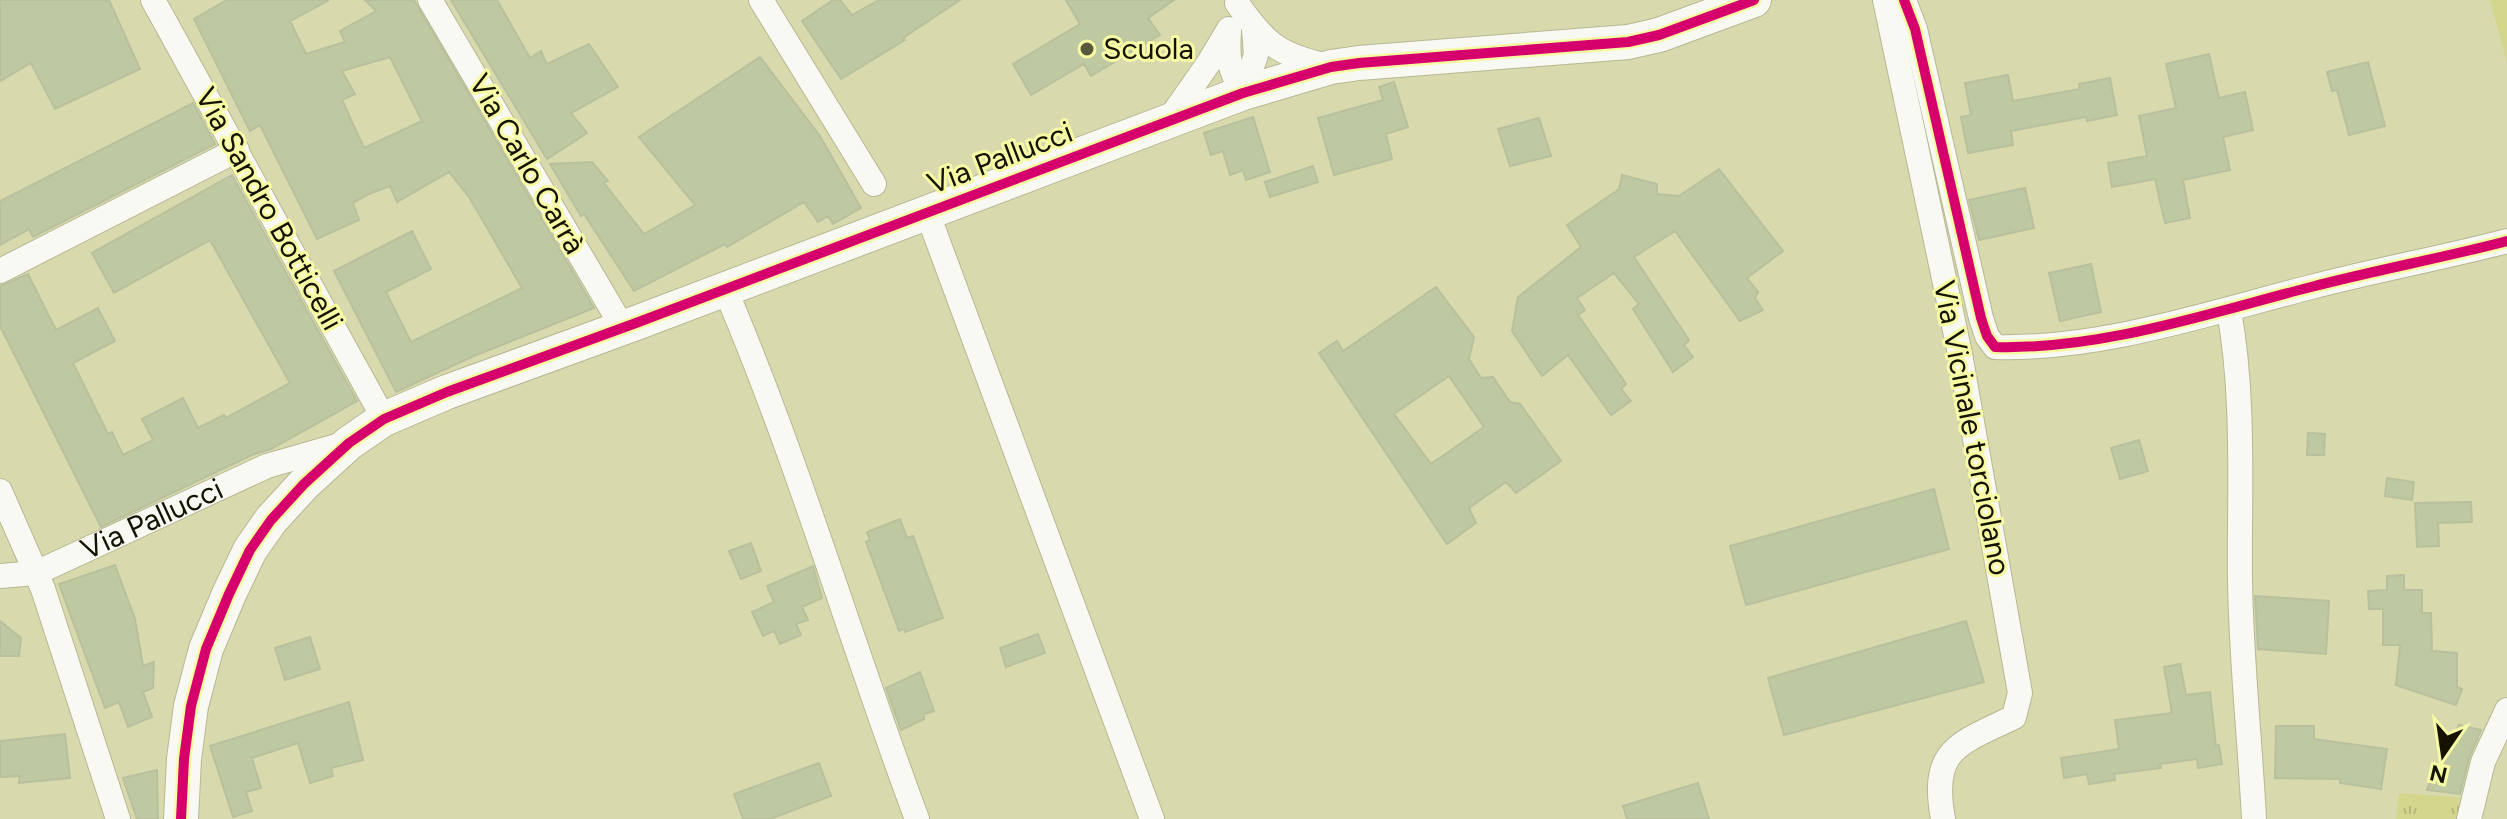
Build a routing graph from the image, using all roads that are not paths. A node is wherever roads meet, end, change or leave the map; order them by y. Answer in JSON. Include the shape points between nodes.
{"nodes":[{"id":1,"x":153,"y":0,"type":"edge"},
{"id":2,"x":430,"y":0,"type":"edge"},
{"id":3,"x":1754,"y":0,"type":"edge"},
{"id":4,"x":1885,"y":0,"type":"edge"},
{"id":5,"x":1904,"y":0,"type":"edge"},
{"id":6,"x":1237,"y":1,"type":"edge"},
{"id":7,"x":772,"y":4,"type":"edge"},
{"id":8,"x":1229,"y":29,"type":"junction"},
{"id":9,"x":1254,"y":29,"type":"junction"},
{"id":10,"x":1331,"y":67,"type":"junction"},
{"id":11,"x":1243,"y":93,"type":"junction"},
{"id":12,"x":1168,"y":121,"type":"junction"},
{"id":13,"x":237,"y":150,"type":"junction"},
{"id":14,"x":874,"y":184,"type":"dead end"},
{"id":15,"x":927,"y":212,"type":"junction"},
{"id":16,"x":2507,"y":241,"type":"edge"},
{"id":17,"x":0,"y":271,"type":"edge"},
{"id":18,"x":725,"y":289,"type":"junction"},
{"id":19,"x":2229,"y":311,"type":"junction"},
{"id":20,"x":623,"y":328,"type":"junction"},
{"id":21,"x":1995,"y":347,"type":"junction"},
{"id":22,"x":1960,"y":354,"type":"junction"},
{"id":23,"x":384,"y":419,"type":"junction"},
{"id":24,"x":349,"y":443,"type":"junction"},
{"id":25,"x":267,"y":466,"type":"junction"},
{"id":26,"x":304,"y":484,"type":"junction"},
{"id":27,"x":0,"y":491,"type":"edge"},
{"id":28,"x":36,"y":573,"type":"junction"},
{"id":29,"x":0,"y":576,"type":"edge"},
{"id":30,"x":2507,"y":710,"type":"edge"},
{"id":31,"x":118,"y":819,"type":"edge"},
{"id":32,"x":181,"y":819,"type":"edge"},
{"id":33,"x":917,"y":819,"type":"edge"},
{"id":34,"x":1152,"y":819,"type":"edge"},
{"id":35,"x":1943,"y":819,"type":"edge"},
{"id":36,"x":2254,"y":819,"type":"edge"},
{"id":37,"x":2469,"y":819,"type":"edge"}],
"edges":[{"from":1,"to":13,"type":"street","name":"Via Sandro Botticelli"},
{"from":2,"to":20,"type":"street","name":"Via Carlo Carrà"},
{"from":3,"to":10,"type":"street","name":"Via Pallucci","via":[[1628,42]]},
{"from":4,"to":22,"type":"street","name":"Via Vicinale torciolano"},
{"from":5,"to":21,"type":"street","via":[[1981,318]]},
{"from":6,"to":8,"type":"street"},
{"from":6,"to":9,"type":"street"},
{"from":7,"to":14,"type":"street"},
{"from":8,"to":11,"type":"street","via":[[1232,74]]},
{"from":8,"to":12,"type":"street"},
{"from":9,"to":10,"type":"street","via":[[1296,59]]},
{"from":9,"to":11,"type":"street","via":[[1256,55]]},
{"from":10,"to":11,"type":"street","name":"Via Pallucci"},
{"from":11,"to":12,"type":"street","name":"Via Pallucci"},
{"from":12,"to":15,"type":"street","name":"Via Pallucci"},
{"from":13,"to":17,"type":"street"},
{"from":13,"to":23,"type":"street","name":"Via Sandro Botticelli"},
{"from":15,"to":18,"type":"street","name":"Via Pallucci"},
{"from":15,"to":34,"type":"street","name":"Via Pallucci"},
{"from":16,"to":19,"type":"street"},
{"from":18,"to":20,"type":"street","name":"Via Pallucci"},
{"from":18,"to":33,"type":"street","via":[[765,387]]},
{"from":19,"to":21,"type":"street","via":[[2074,342]]},
{"from":19,"to":36,"type":"street","via":[[2240,440],[2240,583]]},
{"from":20,"to":23,"type":"street","name":"Via Pallucci"},
{"from":21,"to":22,"type":"street"},
{"from":22,"to":35,"type":"street","name":"Via Vicinale torciolano","via":[[2020,693],[2014,717],[1947,757],[1938,793]]},
{"from":23,"to":24,"type":"street","name":"Via Pallucci"},
{"from":24,"to":25,"type":"street","name":"Via Pallucci"},
{"from":24,"to":26,"type":"street","name":"Via Pallucci"},
{"from":25,"to":26,"type":"street","via":[[299,476]]},
{"from":25,"to":28,"type":"street","name":"Via Pallucci"},
{"from":26,"to":32,"type":"street","name":"Via Pallucci","via":[[250,550],[206,649],[191,706]]},
{"from":27,"to":28,"type":"street"},
{"from":28,"to":29,"type":"street"},
{"from":28,"to":31,"type":"street"},
{"from":30,"to":37,"type":"street","via":[[2483,762]]}]}
